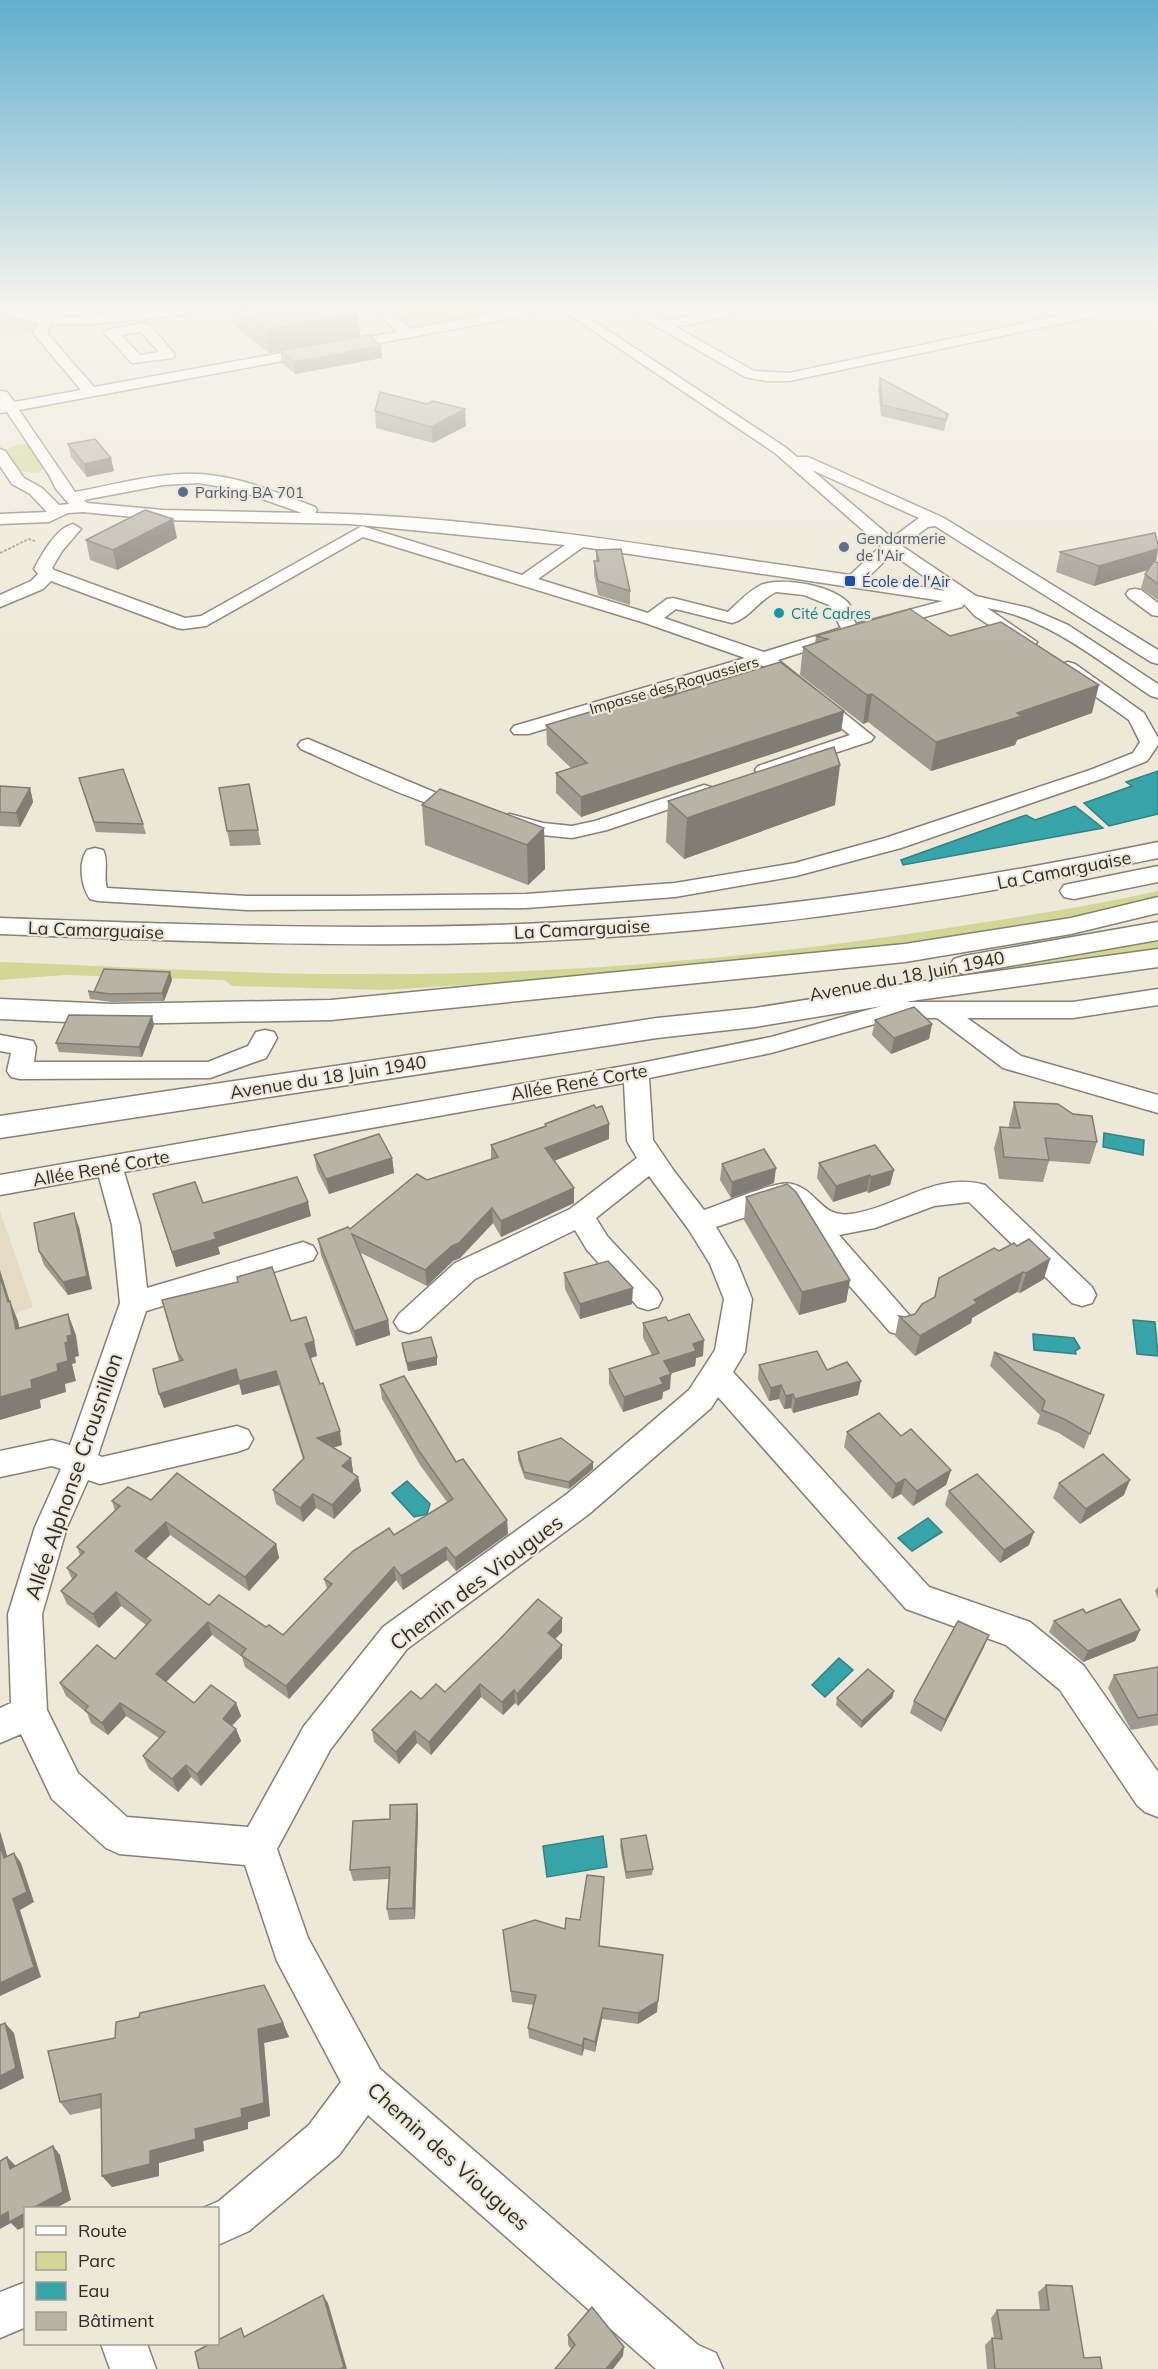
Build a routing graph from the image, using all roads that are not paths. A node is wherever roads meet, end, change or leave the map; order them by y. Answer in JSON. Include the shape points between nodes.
{"nodes":[{"id":1,"x":15,"y":421,"type":"edge"},
{"id":2,"x":736,"y":421,"type":"edge"},
{"id":3,"x":780,"y":450,"type":"junction"},
{"id":4,"x":0,"y":454,"type":"edge"},
{"id":5,"x":84,"y":516,"type":"junction"},
{"id":6,"x":51,"y":518,"type":"junction"},
{"id":7,"x":324,"y":518,"type":"junction"},
{"id":8,"x":0,"y":519,"type":"edge"},
{"id":9,"x":938,"y":521,"type":"junction"},
{"id":10,"x":0,"y":524,"type":"edge"},
{"id":11,"x":363,"y":526,"type":"junction"},
{"id":12,"x":580,"y":542,"type":"junction"},
{"id":13,"x":891,"y":546,"type":"junction"},
{"id":14,"x":48,"y":574,"type":"junction"},
{"id":15,"x":526,"y":580,"type":"junction"},
{"id":16,"x":854,"y":581,"type":"junction"},
{"id":17,"x":1040,"y":585,"type":"junction"},
{"id":18,"x":1135,"y":594,"type":"dead end"},
{"id":19,"x":972,"y":601,"type":"junction"},
{"id":20,"x":0,"y":602,"type":"edge"},
{"id":21,"x":994,"y":604,"type":"junction"},
{"id":22,"x":1158,"y":611,"type":"edge"},
{"id":23,"x":651,"y":619,"type":"junction"},
{"id":24,"x":1062,"y":629,"type":"junction"},
{"id":25,"x":851,"y":631,"type":"junction"},
{"id":26,"x":764,"y":658,"type":"junction"},
{"id":27,"x":1158,"y":658,"type":"edge"},
{"id":28,"x":1158,"y":692,"type":"edge"},
{"id":29,"x":520,"y":730,"type":"dead end"},
{"id":30,"x":308,"y":745,"type":"dead end"},
{"id":31,"x":743,"y":777,"type":"edge"},
{"id":32,"x":721,"y":785,"type":"edge"},
{"id":33,"x":1158,"y":850,"type":"edge"},
{"id":34,"x":95,"y":855,"type":"dead end"},
{"id":35,"x":1158,"y":874,"type":"edge"},
{"id":36,"x":1158,"y":905,"type":"edge"},
{"id":37,"x":0,"y":926,"type":"edge"},
{"id":38,"x":1158,"y":931,"type":"edge"},
{"id":39,"x":0,"y":948,"type":"edge"},
{"id":40,"x":1158,"y":958,"type":"edge"},
{"id":41,"x":1158,"y":998,"type":"edge"},
{"id":42,"x":0,"y":1009,"type":"edge"},
{"id":43,"x":948,"y":1010,"type":"junction"},
{"id":44,"x":657,"y":1028,"type":"junction"},
{"id":45,"x":265,"y":1038,"type":"dead end"},
{"id":46,"x":0,"y":1043,"type":"edge"},
{"id":47,"x":636,"y":1072,"type":"junction"},
{"id":48,"x":1158,"y":1104,"type":"edge"},
{"id":49,"x":0,"y":1127,"type":"edge"},
{"id":50,"x":652,"y":1160,"type":"junction"},
{"id":51,"x":109,"y":1166,"type":"junction"},
{"id":52,"x":0,"y":1185,"type":"edge"},
{"id":53,"x":580,"y":1216,"type":"junction"},
{"id":54,"x":816,"y":1217,"type":"junction"},
{"id":55,"x":699,"y":1223,"type":"junction"},
{"id":56,"x":303,"y":1253,"type":"dead end"},
{"id":57,"x":1082,"y":1295,"type":"dead end"},
{"id":58,"x":648,"y":1299,"type":"dead end"},
{"id":59,"x":134,"y":1304,"type":"junction"},
{"id":60,"x":409,"y":1322,"type":"dead end"},
{"id":61,"x":900,"y":1324,"type":"edge"},
{"id":62,"x":716,"y":1374,"type":"junction"},
{"id":63,"x":237,"y":1439,"type":"dead end"},
{"id":64,"x":80,"y":1461,"type":"junction"},
{"id":65,"x":0,"y":1464,"type":"edge"},
{"id":66,"x":14,"y":1719,"type":"edge"},
{"id":67,"x":1158,"y":1798,"type":"edge"},
{"id":68,"x":258,"y":1846,"type":"junction"},
{"id":69,"x":365,"y":2084,"type":"junction"},
{"id":70,"x":219,"y":2223,"type":"edge"},
{"id":71,"x":24,"y":2305,"type":"edge"},
{"id":72,"x":0,"y":2314,"type":"edge"},
{"id":73,"x":125,"y":2345,"type":"edge"},
{"id":74,"x":133,"y":2369,"type":"edge"},
{"id":75,"x":700,"y":2369,"type":"edge"}],
"edges":[{"from":1,"to":5,"type":"street"},
{"from":2,"to":3,"type":"street"},
{"from":3,"to":9,"type":"street"},
{"from":3,"to":13,"type":"street"},
{"from":4,"to":6,"type":"street","via":[[18,481],[36,491]]},
{"from":5,"to":6,"type":"street"},
{"from":5,"to":6,"type":"street","via":[[64,529]]},
{"from":5,"to":7,"type":"street"},
{"from":5,"to":7,"type":"street","via":[[160,481],[192,478],[238,485]]},
{"from":5,"to":14,"type":"street","via":[[47,560],[43,569]]},
{"from":6,"to":8,"type":"street"},
{"from":6,"to":10,"type":"street"},
{"from":7,"to":11,"type":"street"},
{"from":9,"to":13,"type":"street","via":[[924,522]]},
{"from":9,"to":17,"type":"street"},
{"from":11,"to":12,"type":"street","via":[[480,530]]},
{"from":11,"to":14,"type":"street","via":[[206,621],[195,623],[183,624]]},
{"from":11,"to":15,"type":"street"},
{"from":12,"to":15,"type":"street"},
{"from":12,"to":16,"type":"street"},
{"from":13,"to":16,"type":"street"},
{"from":13,"to":19,"type":"street"},
{"from":14,"to":20,"type":"street","via":[[37,585]]},
{"from":15,"to":23,"type":"street"},
{"from":16,"to":19,"type":"street"},
{"from":17,"to":21,"type":"street"},
{"from":17,"to":24,"type":"street"},
{"from":17,"to":27,"type":"street"},
{"from":18,"to":22,"type":"street"},
{"from":19,"to":21,"type":"street"},
{"from":19,"to":25,"type":"street"},
{"from":19,"to":34,"type":"street","via":[[981,612],[1137,717],[1150,741],[1140,757],[894,843],[796,869],[675,891],[526,902],[247,903],[98,894],[93,879]]},
{"from":21,"to":24,"type":"street"},
{"from":23,"to":25,"type":"street","via":[[673,603],[732,618],[771,587],[794,587],[836,599]]},
{"from":23,"to":26,"type":"street"},
{"from":24,"to":28,"type":"street"},
{"from":25,"to":26,"type":"street"},
{"from":26,"to":29,"type":"street","name":"Impasse des Roquassiers"},
{"from":26,"to":31,"type":"street","name":"Impasse des Roquassiers","via":[[864,736]]},
{"from":30,"to":32,"type":"street","via":[[439,801],[542,829],[572,832]]},
{"from":33,"to":37,"type":"main road","name":"La Camarguaise","via":[[963,890],[720,920],[596,930],[319,936]]},
{"from":35,"to":39,"type":"main road","name":"La Camarguaise","via":[[983,908],[859,926],[599,951],[315,958]]},
{"from":36,"to":42,"type":"main road","via":[[1071,926],[905,953],[331,1010],[112,1014]]},
{"from":38,"to":44,"type":"main road","name":"Avenue du 18 Juin 1940","via":[[730,1009]]},
{"from":40,"to":44,"type":"main road","name":"Avenue du 18 Juin 1940","via":[[705,1025]]},
{"from":41,"to":43,"type":"street","name":"Allée René Corte","via":[[1073,1010]]},
{"from":43,"to":47,"type":"street","name":"Allée René Corte","via":[[896,1010],[771,1046]]},
{"from":43,"to":48,"type":"street","via":[[947,1015],[1012,1062]]},
{"from":44,"to":49,"type":"main road","name":"Avenue du 18 Juin 1940"},
{"from":45,"to":46,"type":"street","via":[[257,1052],[210,1070],[155,1072],[20,1071],[24,1047]]},
{"from":47,"to":50,"type":"street","name":"Chemin des Viougues","via":[[640,1141]]},
{"from":47,"to":51,"type":"street","name":"Allée René Corte"},
{"from":50,"to":53,"type":"street"},
{"from":50,"to":55,"type":"street","name":"Chemin des Viougues"},
{"from":51,"to":52,"type":"street","name":"Allée René Corte"},
{"from":51,"to":59,"type":"street","name":"Allée Alphonse Crousnillon","via":[[126,1225]]},
{"from":53,"to":58,"type":"street","via":[[597,1243]]},
{"from":53,"to":60,"type":"street","via":[[465,1271]]},
{"from":54,"to":55,"type":"street","via":[[789,1193]]},
{"from":54,"to":57,"type":"street","via":[[831,1224],[854,1225],[930,1197],[975,1192]]},
{"from":54,"to":61,"type":"street","via":[[829,1244]]},
{"from":55,"to":62,"type":"street","name":"Chemin des Viougues","via":[[723,1262],[738,1299],[730,1352]]},
{"from":56,"to":59,"type":"street"},
{"from":59,"to":64,"type":"street","name":"Allée Alphonse Crousnillon"},
{"from":62,"to":67,"type":"street","via":[[918,1598],[1018,1633],[1072,1678],[1150,1792]]},
{"from":62,"to":68,"type":"street","name":"Chemin des Viougues","via":[[700,1399],[579,1504],[395,1638],[317,1738]]},
{"from":63,"to":64,"type":"street","via":[[100,1471]]},
{"from":64,"to":65,"type":"street","via":[[52,1453]]},
{"from":64,"to":66,"type":"street","name":"Allée Alphonse Crousnillon","via":[[51,1527],[25,1614]]},
{"from":66,"to":68,"type":"street","name":"Allée Alphonse Crousnillon","via":[[65,1786],[119,1835]]},
{"from":68,"to":69,"type":"street","name":"Chemin des Viougues","via":[[291,1947]]},
{"from":69,"to":70,"type":"street","via":[[324,2140],[234,2216]]},
{"from":69,"to":75,"type":"street","name":"Chemin des Viougues","via":[[682,2361]]},
{"from":71,"to":72,"type":"street"},
{"from":73,"to":74,"type":"street"}]}
